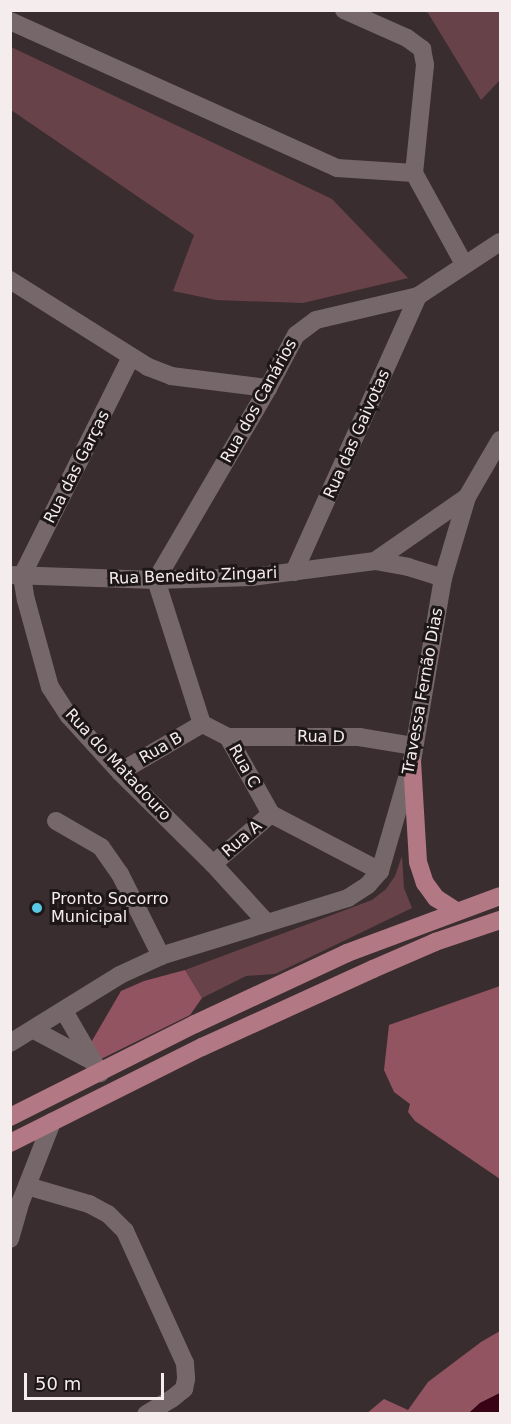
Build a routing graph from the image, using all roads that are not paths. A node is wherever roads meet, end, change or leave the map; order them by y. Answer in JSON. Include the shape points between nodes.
{"nodes":[{"id":1,"x":344,"y":10,"type":"edge"},
{"id":2,"x":10,"y":21,"type":"edge"},
{"id":3,"x":414,"y":173,"type":"junction"},
{"id":4,"x":501,"y":242,"type":"edge"},
{"id":5,"x":464,"y":264,"type":"junction"},
{"id":6,"x":12,"y":286,"type":"edge"},
{"id":7,"x":418,"y":296,"type":"junction"},
{"id":8,"x":131,"y":357,"type":"junction"},
{"id":9,"x":268,"y":387,"type":"junction"},
{"id":10,"x":501,"y":440,"type":"edge"},
{"id":11,"x":467,"y":496,"type":"junction"},
{"id":12,"x":375,"y":561,"type":"junction"},
{"id":13,"x":294,"y":572,"type":"junction"},
{"id":14,"x":16,"y":576,"type":"edge"},
{"id":15,"x":443,"y":578,"type":"junction"},
{"id":16,"x":156,"y":580,"type":"junction"},
{"id":17,"x":202,"y":724,"type":"junction"},
{"id":18,"x":228,"y":737,"type":"junction"},
{"id":19,"x":413,"y":754,"type":"junction"},
{"id":20,"x":120,"y":772,"type":"junction"},
{"id":21,"x":271,"y":814,"type":"junction"},
{"id":22,"x":56,"y":820,"type":"dead end"},
{"id":23,"x":213,"y":864,"type":"junction"},
{"id":24,"x":380,"y":871,"type":"junction"},
{"id":25,"x":501,"y":896,"type":"edge"},
{"id":26,"x":456,"y":911,"type":"junction"},
{"id":27,"x":501,"y":920,"type":"edge"},
{"id":28,"x":267,"y":923,"type":"junction"},
{"id":29,"x":162,"y":956,"type":"junction"},
{"id":30,"x":64,"y":1011,"type":"junction"},
{"id":31,"x":32,"y":1031,"type":"junction"},
{"id":32,"x":10,"y":1043,"type":"edge"},
{"id":33,"x":96,"y":1067,"type":"junction"},
{"id":34,"x":10,"y":1117,"type":"edge"},
{"id":35,"x":52,"y":1122,"type":"junction"},
{"id":36,"x":10,"y":1143,"type":"edge"},
{"id":37,"x":27,"y":1186,"type":"junction"},
{"id":38,"x":11,"y":1232,"type":"edge"},
{"id":39,"x":146,"y":1413,"type":"edge"}],
"edges":[{"from":1,"to":3,"type":"street","via":[[407,38],[422,49],[425,65]]},
{"from":2,"to":3,"type":"street","via":[[337,168]]},
{"from":3,"to":5,"type":"street"},
{"from":4,"to":5,"type":"street"},
{"from":5,"to":7,"type":"street"},
{"from":6,"to":8,"type":"street"},
{"from":7,"to":9,"type":"street","name":"Rua dos Canários","via":[[306,325],[296,335]]},
{"from":7,"to":13,"type":"street","name":"Rua das Gaivotas"},
{"from":8,"to":9,"type":"street","via":[[171,376]]},
{"from":8,"to":14,"type":"street","name":"Rua das Garças"},
{"from":9,"to":16,"type":"street","name":"Rua dos Canários"},
{"from":10,"to":11,"type":"street"},
{"from":11,"to":12,"type":"street"},
{"from":11,"to":15,"type":"street","name":"Travessa Fernão Dias"},
{"from":12,"to":13,"type":"street","name":"Rua Benedito Zingari"},
{"from":12,"to":15,"type":"street"},
{"from":13,"to":16,"type":"street","name":"Rua Benedito Zingari"},
{"from":14,"to":16,"type":"street","name":"Rua Benedito Zingari"},
{"from":14,"to":20,"type":"street","name":"Rua do Matadouro","via":[[50,687],[69,716]]},
{"from":15,"to":19,"type":"street","name":"Travessa Fernão Dias"},
{"from":16,"to":17,"type":"street"},
{"from":17,"to":18,"type":"street","name":"Rua C"},
{"from":17,"to":20,"type":"street","name":"Rua B"},
{"from":18,"to":19,"type":"street","name":"Rua D","via":[[359,737]]},
{"from":18,"to":21,"type":"street","name":"Rua C"},
{"from":19,"to":24,"type":"street","name":"Travessa Fernão Dias"},
{"from":19,"to":26,"type":"main road","via":[[418,862],[425,884],[436,898]]},
{"from":20,"to":23,"type":"street","name":"Rua do Matadouro"},
{"from":21,"to":23,"type":"street","name":"Rua A"},
{"from":21,"to":24,"type":"street"},
{"from":22,"to":29,"type":"street","via":[[101,847],[120,874]]},
{"from":23,"to":28,"type":"street","name":"Rua do Matadouro"},
{"from":24,"to":28,"type":"street","via":[[358,894]]},
{"from":25,"to":26,"type":"main road"},
{"from":26,"to":33,"type":"main road","via":[[346,953]]},
{"from":27,"to":35,"type":"main road","via":[[372,969]]},
{"from":28,"to":29,"type":"street"},
{"from":29,"to":30,"type":"street","via":[[120,975]]},
{"from":30,"to":31,"type":"street"},
{"from":30,"to":33,"type":"street"},
{"from":31,"to":32,"type":"street"},
{"from":31,"to":33,"type":"street"},
{"from":33,"to":34,"type":"main road"},
{"from":35,"to":36,"type":"main road"},
{"from":35,"to":37,"type":"street"},
{"from":37,"to":38,"type":"street"},
{"from":37,"to":39,"type":"street","via":[[90,1204],[108,1214],[125,1231],[184,1363],[186,1379],[183,1389],[173,1398]]}]}
